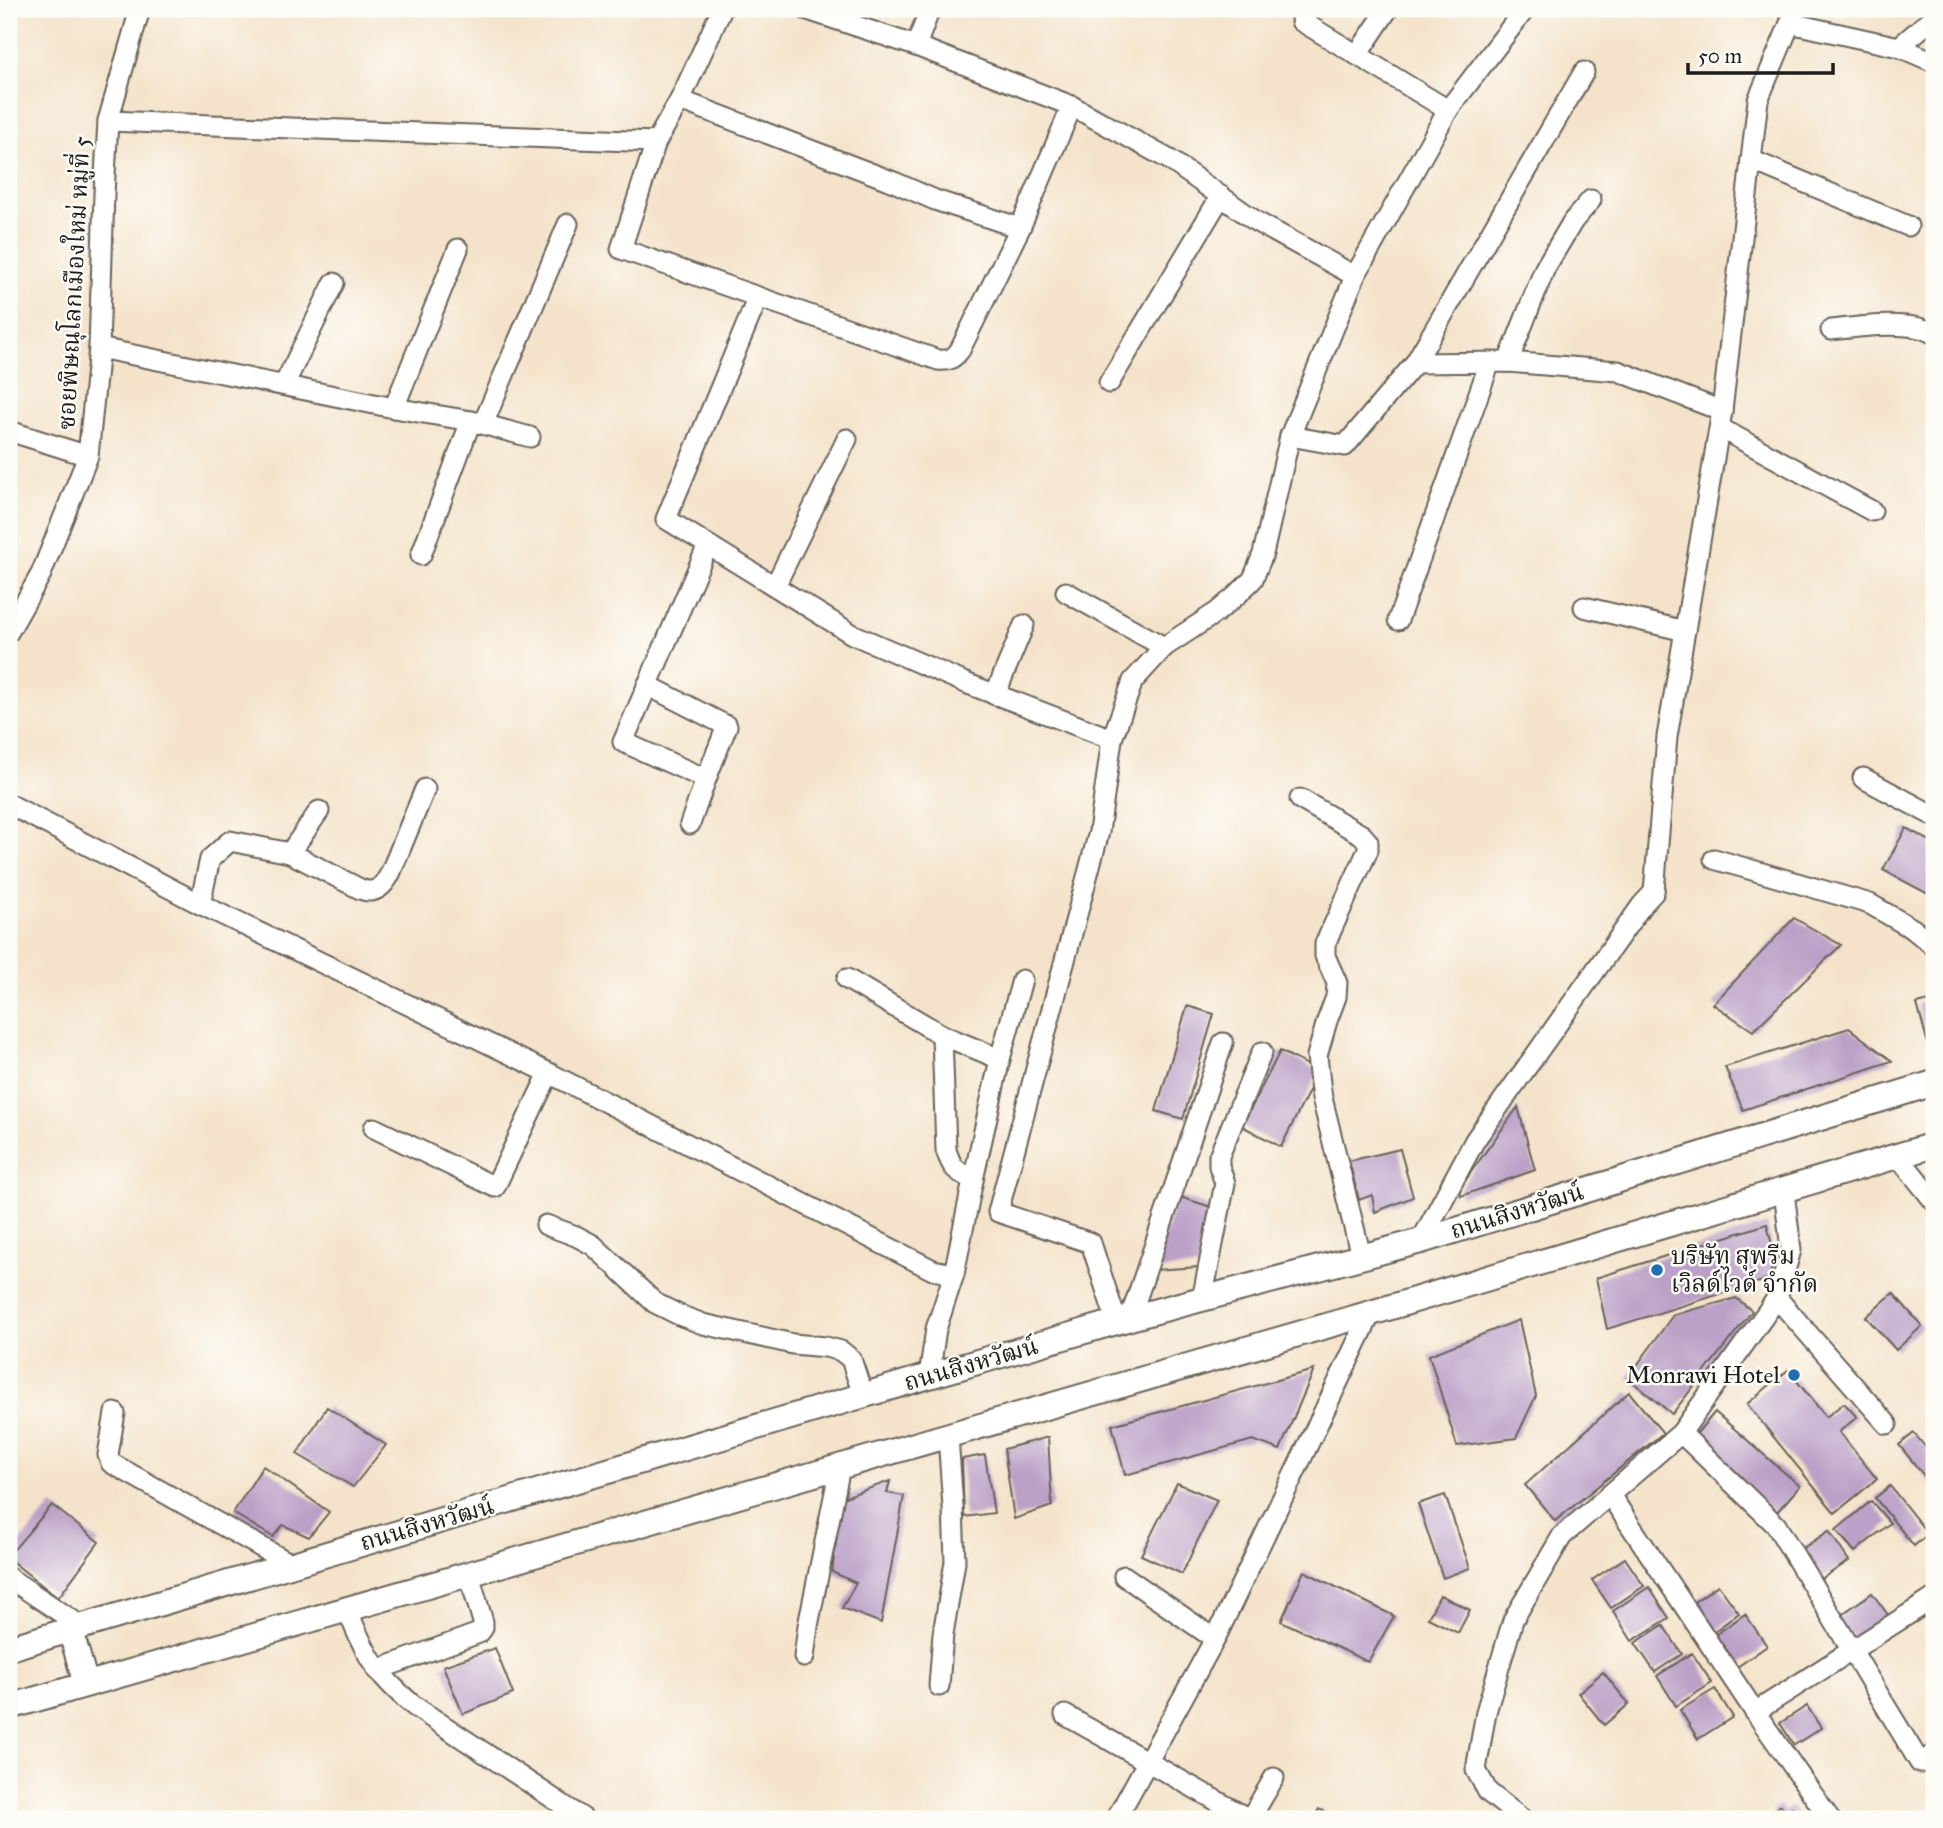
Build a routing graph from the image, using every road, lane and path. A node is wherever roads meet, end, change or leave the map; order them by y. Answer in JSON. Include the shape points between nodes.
{"nodes":[{"id":1,"x":140,"y":9,"type":"edge"},
{"id":2,"x":722,"y":9,"type":"edge"},
{"id":3,"x":805,"y":9,"type":"edge"},
{"id":4,"x":930,"y":9,"type":"edge"},
{"id":5,"x":1388,"y":9,"type":"edge"},
{"id":6,"x":1525,"y":9,"type":"edge"},
{"id":7,"x":1793,"y":16,"type":"edge"},
{"id":8,"x":1934,"y":18,"type":"edge"},
{"id":9,"x":1301,"y":21,"type":"dead end"},
{"id":10,"x":916,"y":46,"type":"junction"},
{"id":11,"x":1899,"y":47,"type":"junction"},
{"id":12,"x":1357,"y":55,"type":"junction"},
{"id":13,"x":1934,"y":62,"type":"edge"},
{"id":14,"x":1584,"y":72,"type":"dead end"},
{"id":15,"x":680,"y":100,"type":"junction"},
{"id":16,"x":1072,"y":106,"type":"junction"},
{"id":17,"x":1448,"y":110,"type":"junction"},
{"id":18,"x":108,"y":121,"type":"junction"},
{"id":19,"x":656,"y":142,"type":"junction"},
{"id":20,"x":1751,"y":160,"type":"junction"},
{"id":21,"x":1221,"y":196,"type":"junction"},
{"id":22,"x":1591,"y":200,"type":"dead end"},
{"id":23,"x":568,"y":224,"type":"dead end"},
{"id":24,"x":1908,"y":226,"type":"dead end"},
{"id":25,"x":1020,"y":228,"type":"junction"},
{"id":26,"x":458,"y":249,"type":"dead end"},
{"id":27,"x":1355,"y":276,"type":"junction"},
{"id":28,"x":334,"y":283,"type":"dead end"},
{"id":29,"x":758,"y":297,"type":"junction"},
{"id":30,"x":1831,"y":330,"type":"dead end"},
{"id":31,"x":1934,"y":334,"type":"edge"},
{"id":32,"x":99,"y":348,"type":"junction"},
{"id":33,"x":1499,"y":362,"type":"junction"},
{"id":34,"x":1415,"y":363,"type":"junction"},
{"id":35,"x":1109,"y":383,"type":"dead end"},
{"id":36,"x":284,"y":386,"type":"junction"},
{"id":37,"x":394,"y":408,"type":"junction"},
{"id":38,"x":1721,"y":420,"type":"junction"},
{"id":39,"x":477,"y":422,"type":"junction"},
{"id":40,"x":9,"y":431,"type":"edge"},
{"id":41,"x":1290,"y":436,"type":"junction"},
{"id":42,"x":530,"y":437,"type":"dead end"},
{"id":43,"x":847,"y":439,"type":"dead end"},
{"id":44,"x":88,"y":456,"type":"junction"},
{"id":45,"x":1872,"y":510,"type":"dead end"},
{"id":46,"x":708,"y":545,"type":"junction"},
{"id":47,"x":421,"y":555,"type":"dead end"},
{"id":48,"x":775,"y":586,"type":"junction"},
{"id":49,"x":1066,"y":592,"type":"dead end"},
{"id":50,"x":1584,"y":607,"type":"dead end"},
{"id":51,"x":1398,"y":620,"type":"dead end"},
{"id":52,"x":1024,"y":625,"type":"dead end"},
{"id":53,"x":9,"y":631,"type":"edge"},
{"id":54,"x":1685,"y":631,"type":"junction"},
{"id":55,"x":1164,"y":647,"type":"junction"},
{"id":56,"x":647,"y":685,"type":"junction"},
{"id":57,"x":996,"y":695,"type":"junction"},
{"id":58,"x":1112,"y":739,"type":"junction"},
{"id":59,"x":1863,"y":778,"type":"dead end"},
{"id":60,"x":706,"y":779,"type":"junction"},
{"id":61,"x":425,"y":789,"type":"dead end"},
{"id":62,"x":1300,"y":799,"type":"dead end"},
{"id":63,"x":9,"y":804,"type":"edge"},
{"id":64,"x":319,"y":811,"type":"dead end"},
{"id":65,"x":1934,"y":816,"type":"edge"},
{"id":66,"x":690,"y":824,"type":"dead end"},
{"id":67,"x":290,"y":853,"type":"junction"},
{"id":68,"x":1714,"y":859,"type":"dead end"},
{"id":69,"x":200,"y":904,"type":"junction"},
{"id":70,"x":1934,"y":946,"type":"edge"},
{"id":71,"x":847,"y":979,"type":"dead end"},
{"id":72,"x":1022,"y":980,"type":"dead end"},
{"id":73,"x":942,"y":1035,"type":"junction"},
{"id":74,"x":1223,"y":1044,"type":"dead end"},
{"id":75,"x":1262,"y":1052,"type":"dead end"},
{"id":76,"x":1000,"y":1059,"type":"junction"},
{"id":77,"x":548,"y":1073,"type":"junction"},
{"id":78,"x":1934,"y":1083,"type":"edge"},
{"id":79,"x":374,"y":1128,"type":"dead end"},
{"id":80,"x":1934,"y":1145,"type":"edge"},
{"id":81,"x":1898,"y":1156,"type":"junction"},
{"id":82,"x":973,"y":1180,"type":"junction"},
{"id":83,"x":1784,"y":1191,"type":"junction"},
{"id":84,"x":1934,"y":1201,"type":"edge"},
{"id":85,"x":546,"y":1225,"type":"dead end"},
{"id":86,"x":1420,"y":1241,"type":"junction"},
{"id":87,"x":1361,"y":1256,"type":"junction"},
{"id":88,"x":954,"y":1274,"type":"junction"},
{"id":89,"x":1777,"y":1298,"type":"junction"},
{"id":90,"x":1202,"y":1300,"type":"junction"},
{"id":91,"x":1371,"y":1313,"type":"junction"},
{"id":92,"x":1124,"y":1321,"type":"junction"},
{"id":93,"x":929,"y":1376,"type":"junction"},
{"id":94,"x":863,"y":1395,"type":"junction"},
{"id":95,"x":115,"y":1413,"type":"dead end"},
{"id":96,"x":1887,"y":1424,"type":"dead end"},
{"id":97,"x":1681,"y":1433,"type":"junction"},
{"id":98,"x":947,"y":1436,"type":"junction"},
{"id":99,"x":840,"y":1467,"type":"junction"},
{"id":100,"x":1610,"y":1495,"type":"junction"},
{"id":101,"x":291,"y":1564,"type":"junction"},
{"id":102,"x":470,"y":1574,"type":"junction"},
{"id":103,"x":1124,"y":1576,"type":"dead end"},
{"id":104,"x":9,"y":1578,"type":"edge"},
{"id":105,"x":1934,"y":1598,"type":"edge"},
{"id":106,"x":347,"y":1609,"type":"junction"},
{"id":107,"x":76,"y":1628,"type":"junction"},
{"id":108,"x":1214,"y":1639,"type":"junction"},
{"id":109,"x":9,"y":1648,"type":"edge"},
{"id":110,"x":1852,"y":1651,"type":"junction"},
{"id":111,"x":804,"y":1657,"type":"dead end"},
{"id":112,"x":377,"y":1670,"type":"junction"},
{"id":113,"x":86,"y":1684,"type":"junction"},
{"id":114,"x":939,"y":1686,"type":"dead end"},
{"id":115,"x":9,"y":1707,"type":"edge"},
{"id":116,"x":1755,"y":1712,"type":"junction"},
{"id":117,"x":1065,"y":1715,"type":"dead end"},
{"id":118,"x":1934,"y":1754,"type":"edge"},
{"id":119,"x":1149,"y":1761,"type":"junction"},
{"id":120,"x":1274,"y":1778,"type":"dead end"},
{"id":121,"x":584,"y":1819,"type":"edge"},
{"id":122,"x":1116,"y":1819,"type":"edge"},
{"id":123,"x":1250,"y":1819,"type":"edge"},
{"id":124,"x":1522,"y":1819,"type":"edge"},
{"id":125,"x":1830,"y":1819,"type":"edge"}],
"edges":[{"from":1,"to":18,"type":"street","name":"ซอยพิษณุโลกเมืองใหม่ หมู่ที่ 5"},
{"from":2,"to":15,"type":"street"},
{"from":3,"to":10,"type":"street"},
{"from":4,"to":10,"type":"street"},
{"from":5,"to":12,"type":"street"},
{"from":6,"to":17,"type":"street"},
{"from":7,"to":11,"type":"street"},
{"from":7,"to":20,"type":"street","via":[[1758,100]]},
{"from":8,"to":11,"type":"street"},
{"from":9,"to":12,"type":"street"},
{"from":10,"to":16,"type":"street"},
{"from":11,"to":13,"type":"street"},
{"from":12,"to":17,"type":"street"},
{"from":14,"to":34,"type":"street"},
{"from":15,"to":19,"type":"street"},
{"from":15,"to":25,"type":"street","via":[[935,200]]},
{"from":16,"to":21,"type":"street","via":[[1170,160]]},
{"from":16,"to":25,"type":"street"},
{"from":17,"to":27,"type":"street"},
{"from":18,"to":19,"type":"street"},
{"from":18,"to":32,"type":"street","name":"ซอยพิษณุโลกเมืองใหม่ หมู่ที่ 5"},
{"from":19,"to":29,"type":"street","via":[[621,249]]},
{"from":20,"to":24,"type":"street"},
{"from":20,"to":38,"type":"street"},
{"from":21,"to":27,"type":"street","via":[[1257,222]]},
{"from":21,"to":35,"type":"street"},
{"from":22,"to":33,"type":"street","via":[[1545,268]]},
{"from":23,"to":39,"type":"street"},
{"from":25,"to":29,"type":"street","via":[[960,351],[946,361]]},
{"from":26,"to":37,"type":"street"},
{"from":27,"to":41,"type":"street"},
{"from":28,"to":36,"type":"street"},
{"from":29,"to":46,"type":"street","via":[[666,519]]},
{"from":30,"to":31,"type":"street","via":[[1886,325]]},
{"from":32,"to":36,"type":"street"},
{"from":32,"to":44,"type":"street","name":"ซอยพิษณุโลกเมืองใหม่ หมู่ที่ 5"},
{"from":33,"to":34,"type":"street"},
{"from":33,"to":38,"type":"street","via":[[1618,372]]},
{"from":33,"to":51,"type":"street"},
{"from":34,"to":41,"type":"street","via":[[1345,446]]},
{"from":36,"to":37,"type":"street"},
{"from":37,"to":39,"type":"street"},
{"from":38,"to":45,"type":"street"},
{"from":38,"to":54,"type":"street"},
{"from":39,"to":42,"type":"street"},
{"from":39,"to":47,"type":"street"},
{"from":40,"to":44,"type":"street"},
{"from":41,"to":55,"type":"street","via":[[1253,579],[1217,612]]},
{"from":43,"to":48,"type":"street"},
{"from":44,"to":53,"type":"street","name":"ซอยพิษณุโลกเมืองใหม่ หมู่ที่ 5","via":[[41,574]]},
{"from":46,"to":48,"type":"street"},
{"from":46,"to":56,"type":"street"},
{"from":48,"to":57,"type":"street","via":[[852,634]]},
{"from":49,"to":55,"type":"street"},
{"from":50,"to":54,"type":"street"},
{"from":52,"to":57,"type":"street"},
{"from":54,"to":86,"type":"street","via":[[1667,737],[1654,892],[1475,1140]]},
{"from":55,"to":58,"type":"street","via":[[1133,681]]},
{"from":56,"to":60,"type":"street","via":[[727,726]]},
{"from":56,"to":60,"type":"street","via":[[623,742]]},
{"from":57,"to":58,"type":"street"},
{"from":58,"to":92,"type":"street","via":[[1099,832],[998,1212],[1091,1243]]},
{"from":59,"to":65,"type":"street"},
{"from":60,"to":66,"type":"street"},
{"from":61,"to":67,"type":"street","via":[[390,874],[375,891],[360,889]]},
{"from":62,"to":87,"type":"street","via":[[1368,842],[1325,944],[1325,956],[1337,983],[1336,997],[1317,1056],[1322,1098]]},
{"from":63,"to":69,"type":"street"},
{"from":64,"to":67,"type":"street"},
{"from":67,"to":69,"type":"street","via":[[230,841],[210,859]]},
{"from":68,"to":70,"type":"street","via":[[1870,904]]},
{"from":69,"to":77,"type":"street"},
{"from":71,"to":73,"type":"street"},
{"from":72,"to":76,"type":"street"},
{"from":73,"to":76,"type":"street"},
{"from":73,"to":82,"type":"street","via":[[946,1150],[950,1164]]},
{"from":74,"to":92,"type":"street"},
{"from":75,"to":90,"type":"street","via":[[1219,1156],[1225,1183]]},
{"from":76,"to":82,"type":"street"},
{"from":77,"to":79,"type":"street","via":[[495,1187]]},
{"from":77,"to":88,"type":"street","via":[[933,1270]]},
{"from":78,"to":86,"type":"main road","name":"ถนนสิงหวัฒน์"},
{"from":80,"to":81,"type":"main road"},
{"from":81,"to":83,"type":"main road"},
{"from":81,"to":84,"type":"street"},
{"from":82,"to":88,"type":"street"},
{"from":83,"to":89,"type":"street","via":[[1791,1250]]},
{"from":83,"to":91,"type":"main road"},
{"from":85,"to":94,"type":"street","via":[[593,1245],[656,1303],[679,1315],[793,1344],[841,1351],[851,1359]]},
{"from":86,"to":87,"type":"main road","name":"ถนนสิงหวัฒน์"},
{"from":87,"to":90,"type":"main road","name":"ถนนสิงหวัฒน์"},
{"from":88,"to":93,"type":"street","via":[[936,1329]]},
{"from":89,"to":96,"type":"street"},
{"from":89,"to":97,"type":"street"},
{"from":90,"to":92,"type":"main road","name":"ถนนสิงหวัฒน์"},
{"from":91,"to":98,"type":"main road"},
{"from":91,"to":108,"type":"street"},
{"from":92,"to":93,"type":"main road","name":"ถนนสิงหวัฒน์"},
{"from":93,"to":94,"type":"main road","name":"ถนนสิงหวัฒน์"},
{"from":94,"to":101,"type":"main road","name":"ถนนสิงหวัฒน์"},
{"from":95,"to":101,"type":"street","via":[[108,1455],[111,1463]]},
{"from":97,"to":100,"type":"street"},
{"from":97,"to":110,"type":"street","via":[[1776,1525]]},
{"from":98,"to":99,"type":"main road"},
{"from":98,"to":114,"type":"street","via":[[955,1562]]},
{"from":99,"to":102,"type":"main road"},
{"from":99,"to":111,"type":"street"},
{"from":100,"to":116,"type":"street"},
{"from":100,"to":124,"type":"street","via":[[1562,1536],[1513,1620],[1486,1713],[1476,1770],[1489,1792]]},
{"from":101,"to":107,"type":"main road","name":"ถนนสิงหวัฒน์"},
{"from":102,"to":106,"type":"main road"},
{"from":102,"to":112,"type":"street","via":[[483,1622],[479,1633]]},
{"from":103,"to":108,"type":"street"},
{"from":104,"to":107,"type":"street"},
{"from":105,"to":110,"type":"street"},
{"from":106,"to":112,"type":"street"},
{"from":106,"to":113,"type":"main road"},
{"from":107,"to":109,"type":"main road","name":"ถนนสิงหวัฒน์"},
{"from":107,"to":113,"type":"main road"},
{"from":108,"to":119,"type":"street"},
{"from":110,"to":116,"type":"street"},
{"from":110,"to":118,"type":"street","via":[[1920,1763]]},
{"from":112,"to":121,"type":"street","via":[[414,1706]]},
{"from":113,"to":115,"type":"main road"},
{"from":116,"to":125,"type":"street"},
{"from":117,"to":119,"type":"street"},
{"from":119,"to":122,"type":"street"},
{"from":119,"to":123,"type":"street"},
{"from":120,"to":123,"type":"street"}]}
